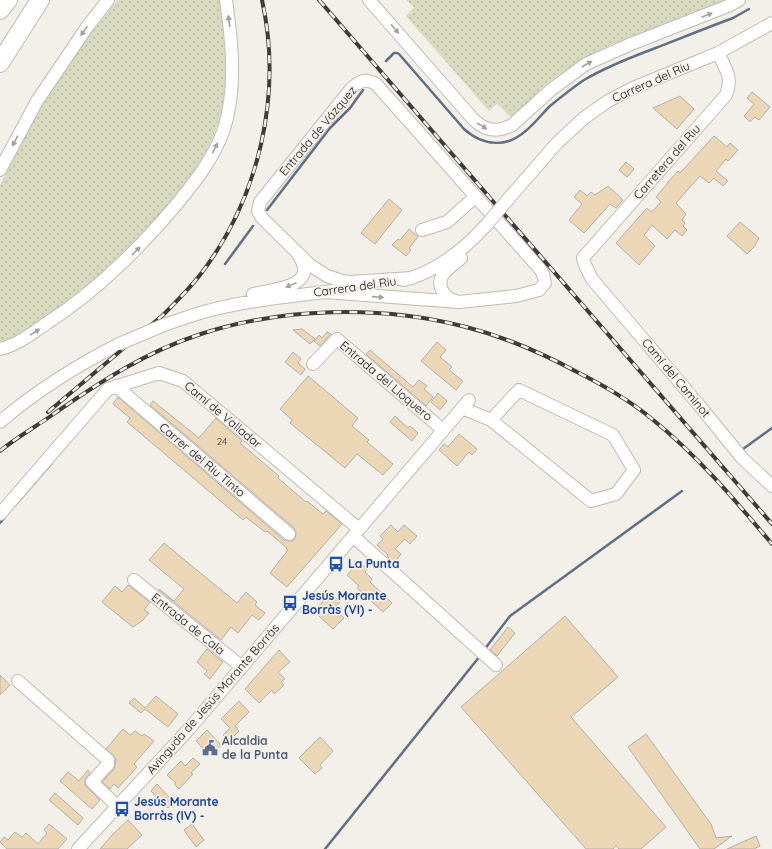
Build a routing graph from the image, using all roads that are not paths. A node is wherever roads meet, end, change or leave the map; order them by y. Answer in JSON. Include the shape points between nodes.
{"nodes":[{"id":1,"x":8,"y":0,"type":"edge"},
{"id":2,"x":31,"y":0,"type":"edge"},
{"id":3,"x":40,"y":0,"type":"edge"},
{"id":4,"x":108,"y":0,"type":"edge"},
{"id":5,"x":226,"y":0,"type":"edge"},
{"id":6,"x":369,"y":0,"type":"edge"},
{"id":7,"x":739,"y":0,"type":"edge"},
{"id":8,"x":0,"y":10,"type":"edge"},
{"id":9,"x":772,"y":23,"type":"edge"},
{"id":10,"x":0,"y":42,"type":"edge"},
{"id":11,"x":718,"y":53,"type":"junction"},
{"id":12,"x":0,"y":63,"type":"edge"},
{"id":13,"x":0,"y":170,"type":"edge"},
{"id":14,"x":475,"y":197,"type":"junction"},
{"id":15,"x":422,"y":230,"type":"dead end"},
{"id":16,"x":474,"y":238,"type":"junction"},
{"id":17,"x":297,"y":254,"type":"junction"},
{"id":18,"x":584,"y":265,"type":"joint"},
{"id":19,"x":412,"y":278,"type":"junction"},
{"id":20,"x":326,"y":292,"type":"junction"},
{"id":21,"x":459,"y":302,"type":"junction"},
{"id":22,"x":210,"y":310,"type":"junction"},
{"id":23,"x":0,"y":349,"type":"edge"},
{"id":24,"x":313,"y":364,"type":"dead end"},
{"id":25,"x":116,"y":386,"type":"junction"},
{"id":26,"x":491,"y":420,"type":"junction"},
{"id":27,"x":0,"y":422,"type":"edge"},
{"id":28,"x":444,"y":430,"type":"junction"},
{"id":29,"x":772,"y":486,"type":"edge"},
{"id":30,"x":0,"y":514,"type":"edge"},
{"id":31,"x":356,"y":533,"type":"junction"},
{"id":32,"x":289,"y":534,"type":"dead end"},
{"id":33,"x":134,"y":580,"type":"dead end"},
{"id":34,"x":496,"y":665,"type":"dead end"},
{"id":35,"x":242,"y":667,"type":"junction"},
{"id":36,"x":18,"y":681,"type":"dead end"},
{"id":37,"x":117,"y":806,"type":"junction"},
{"id":38,"x":78,"y":849,"type":"edge"}],
"edges":[{"from":1,"to":8,"type":"highway"},
{"from":2,"to":10,"type":"highway"},
{"from":3,"to":12,"type":"highway"},
{"from":4,"to":13,"type":"street","one_way":true,"via":[[37,101]]},
{"from":23,"to":5,"type":"street","one_way":true,"via":[[10,347],[49,322],[110,276],[158,227],[202,171],[218,145],[231,98],[230,27]]},
{"from":6,"to":7,"type":"street","one_way":true,"via":[[473,119],[482,127],[494,131],[512,125],[552,89],[586,64]]},
{"from":9,"to":11,"type":"street","name":"Carrera del Riu"},
{"from":11,"to":16,"type":"street","name":"Carrera del Riu","bridge":true,"via":[[633,88],[590,114],[557,143]]},
{"from":11,"to":18,"type":"street","name":"Carretera del Riu","via":[[728,74],[730,85],[726,95],[583,258]]},
{"from":14,"to":15,"type":"street","via":[[447,222]]},
{"from":14,"to":17,"type":"street","name":"Entrada de Vázquez","via":[[376,84],[361,81],[351,89],[258,206],[262,218]]},
{"from":14,"to":21,"type":"street","name":"Entrada de Vázquez","via":[[540,269],[545,283],[539,290],[516,296]]},
{"from":16,"to":19,"type":"street","name":"Carrera del Riu","via":[[442,263]]},
{"from":16,"to":21,"type":"street","via":[[462,258],[444,273],[441,280],[444,294],[449,299]]},
{"from":17,"to":19,"type":"street","via":[[316,270],[342,281]]},
{"from":17,"to":22,"type":"street","one_way":true,"via":[[304,269],[297,282],[241,296]]},
{"from":18,"to":29,"type":"street","name":"Camí del Caminot","via":[[592,279],[742,458]]},
{"from":19,"to":20,"type":"street","name":"Carrera del Riu"},
{"from":20,"to":21,"type":"street","name":"Entrada de Vázquez","one_way":true},
{"from":20,"to":22,"type":"street","name":"Carrera del Riu"},
{"from":22,"to":27,"type":"street","name":"Carrera del Riu","bridge":true,"via":[[118,344],[51,383]]},
{"from":24,"to":28,"type":"street","name":"Entrada del Lloquero","via":[[337,339]]},
{"from":25,"to":30,"type":"street","name":"Camí de Valladar","via":[[108,389],[98,399]]},
{"from":25,"to":31,"type":"street","name":"Camí de Valladar","via":[[159,372],[183,380]]},
{"from":25,"to":32,"type":"street","name":"Carrer del Riu Tinto"},
{"from":26,"to":26,"type":"street","via":[[519,390],[613,435],[634,470],[616,494],[591,501]]},
{"from":26,"to":28,"type":"street","name":"Avinguda de Jesús Morante Borràs","via":[[466,404]]},
{"from":28,"to":31,"type":"street","name":"Avinguda de Jesús Morante Borràs"},
{"from":31,"to":34,"type":"street","name":"Camí de Valladar"},
{"from":31,"to":35,"type":"street","name":"Avinguda de Jesús Morante Borràs"},
{"from":33,"to":35,"type":"street","name":"Entrada de Cala"},
{"from":35,"to":37,"type":"street","name":"Avinguda de Jesús Morante Borràs","via":[[189,729]]},
{"from":36,"to":37,"type":"street","via":[[108,760],[108,764],[92,782]]},
{"from":37,"to":38,"type":"street","name":"Avinguda de Jesús Morante Borràs"}]}
